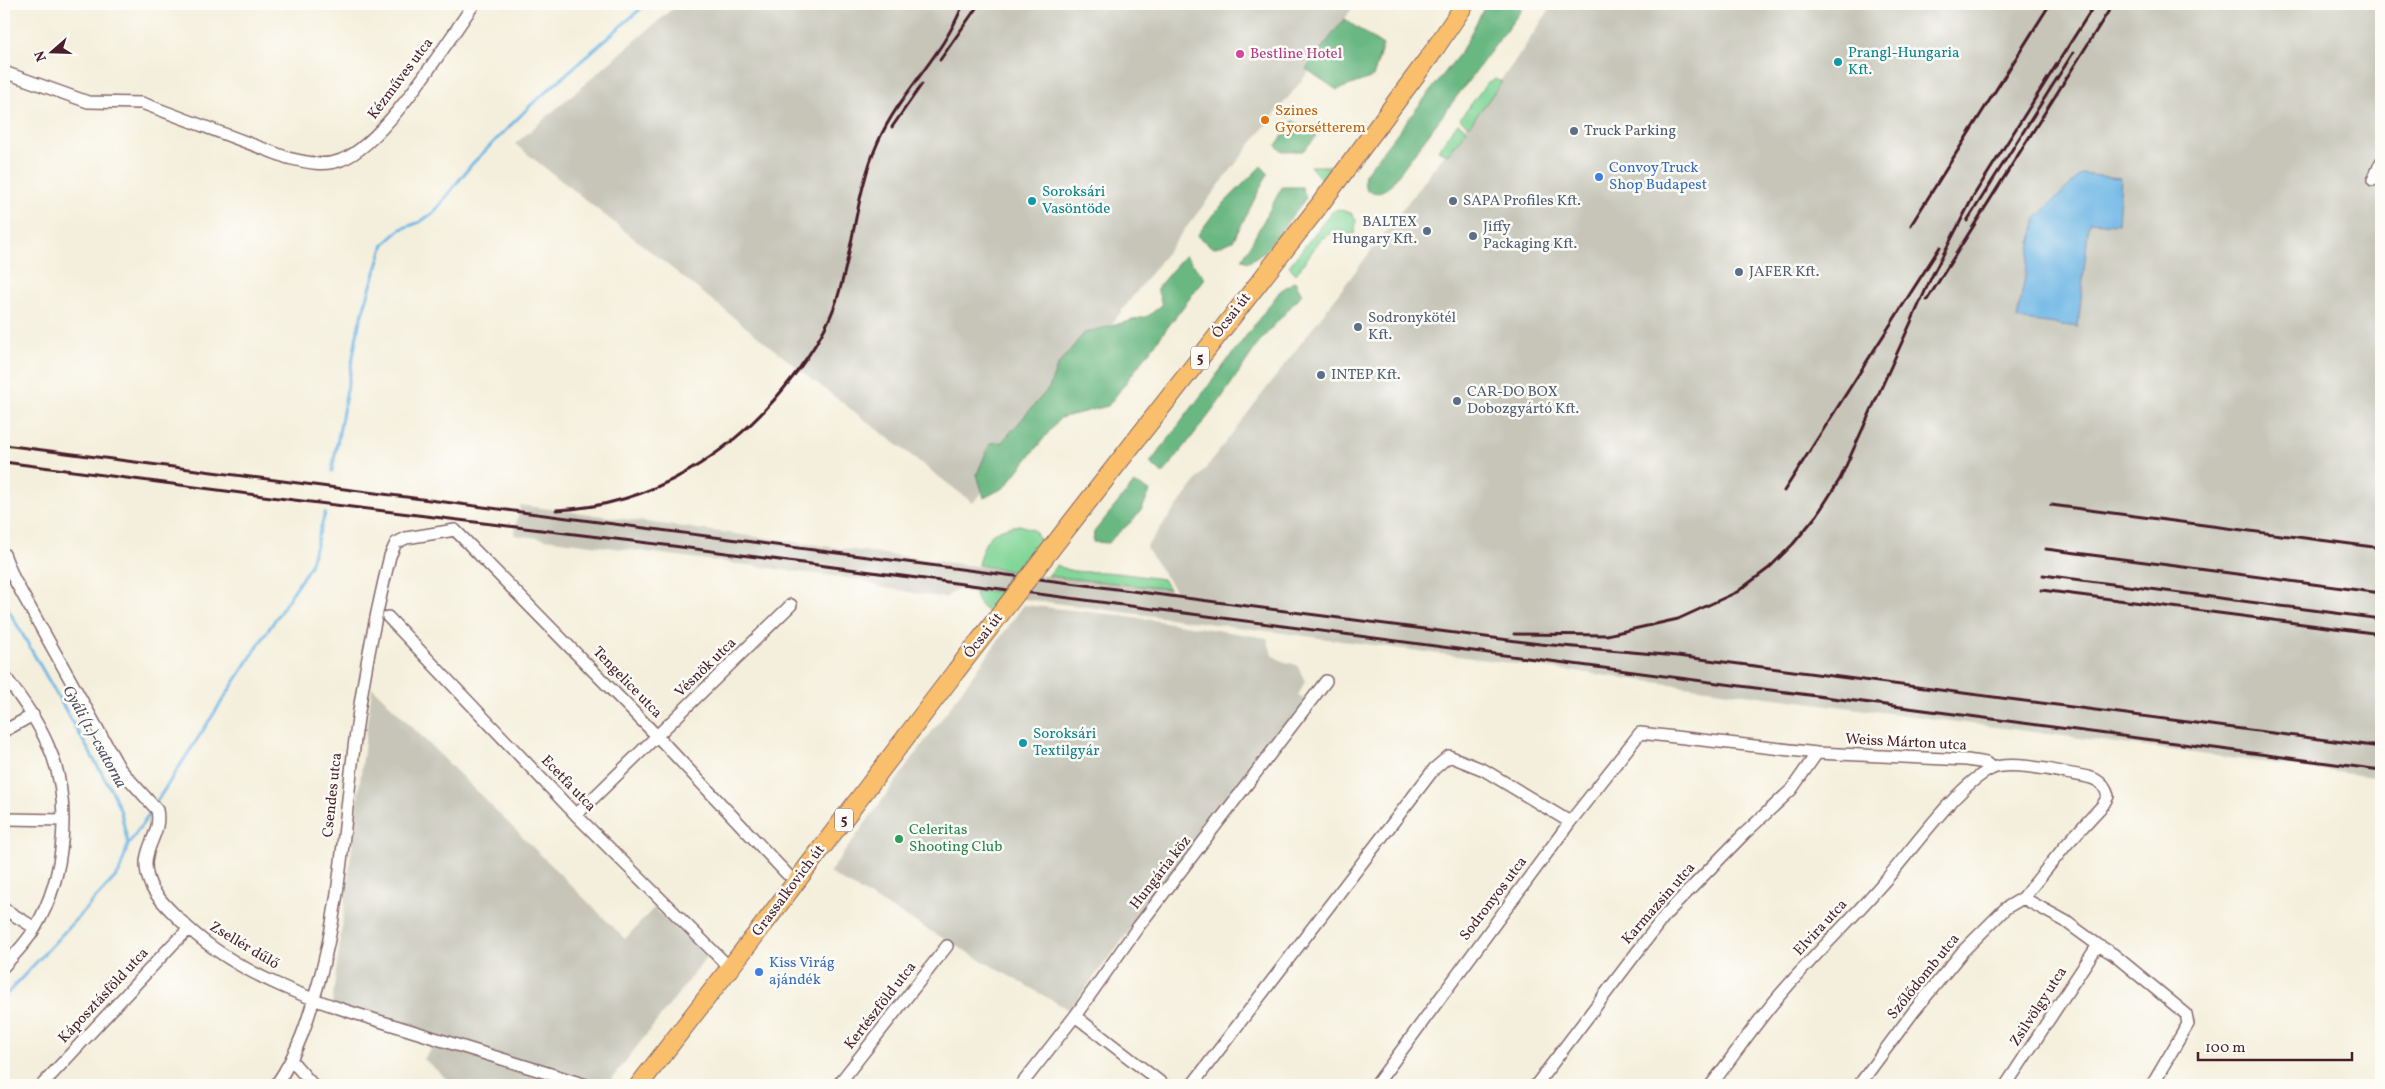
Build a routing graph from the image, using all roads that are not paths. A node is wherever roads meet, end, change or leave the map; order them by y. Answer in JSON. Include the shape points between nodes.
{"nodes":[{"id":1,"x":474,"y":4,"type":"edge"},
{"id":2,"x":1465,"y":4,"type":"edge"},
{"id":3,"x":4,"y":72,"type":"edge"},
{"id":4,"x":2381,"y":162,"type":"edge"},
{"id":5,"x":2374,"y":180,"type":"dead end"},
{"id":6,"x":436,"y":534,"type":"joint"},
{"id":7,"x":4,"y":554,"type":"edge"},
{"id":8,"x":791,"y":605,"type":"dead end"},
{"id":9,"x":388,"y":617,"type":"dead end"},
{"id":10,"x":956,"y":670,"type":"joint"},
{"id":11,"x":4,"y":676,"type":"edge"},
{"id":12,"x":1326,"y":682,"type":"dead end"},
{"id":13,"x":33,"y":715,"type":"junction"},
{"id":14,"x":4,"y":731,"type":"edge"},
{"id":15,"x":1640,"y":733,"type":"joint"},
{"id":16,"x":657,"y":736,"type":"junction"},
{"id":17,"x":1817,"y":753,"type":"junction"},
{"id":18,"x":1992,"y":768,"type":"junction"},
{"id":19,"x":576,"y":815,"type":"junction"},
{"id":20,"x":7,"y":819,"type":"dead end"},
{"id":21,"x":63,"y":820,"type":"junction"},
{"id":22,"x":1570,"y":822,"type":"junction"},
{"id":23,"x":787,"y":874,"type":"dead end"},
{"id":24,"x":2023,"y":898,"type":"junction"},
{"id":25,"x":4,"y":909,"type":"edge"},
{"id":26,"x":35,"y":928,"type":"junction"},
{"id":27,"x":189,"y":929,"type":"junction"},
{"id":28,"x":2098,"y":945,"type":"junction"},
{"id":29,"x":947,"y":946,"type":"dead end"},
{"id":30,"x":4,"y":966,"type":"edge"},
{"id":31,"x":730,"y":968,"type":"junction"},
{"id":32,"x":314,"y":1000,"type":"junction"},
{"id":33,"x":1075,"y":1016,"type":"junction"},
{"id":34,"x":292,"y":1061,"type":"junction"},
{"id":35,"x":42,"y":1085,"type":"edge"},
{"id":36,"x":276,"y":1085,"type":"edge"},
{"id":37,"x":313,"y":1085,"type":"edge"},
{"id":38,"x":586,"y":1085,"type":"edge"},
{"id":39,"x":639,"y":1085,"type":"edge"},
{"id":40,"x":838,"y":1085,"type":"edge"},
{"id":41,"x":1021,"y":1085,"type":"edge"},
{"id":42,"x":1164,"y":1085,"type":"edge"},
{"id":43,"x":1192,"y":1085,"type":"edge"},
{"id":44,"x":1376,"y":1085,"type":"edge"},
{"id":45,"x":1536,"y":1085,"type":"edge"},
{"id":46,"x":1711,"y":1085,"type":"edge"},
{"id":47,"x":1859,"y":1085,"type":"edge"},
{"id":48,"x":2006,"y":1085,"type":"edge"},
{"id":49,"x":2152,"y":1085,"type":"edge"}],
"edges":[{"from":1,"to":3,"type":"street","name":"Kézműves utca","via":[[387,124],[366,146],[341,161],[313,164],[288,158],[142,103],[88,102]]},
{"from":2,"to":10,"type":"main road","name":"Ócsai út","number":"5","bridge":true,"via":[[1318,206]]},
{"from":4,"to":5,"type":"street"},
{"from":6,"to":16,"type":"street","name":"Tengelice utca","via":[[455,530]]},
{"from":6,"to":32,"type":"street","name":"Csendes utca","via":[[406,538],[396,543],[390,556],[360,696],[332,930]]},
{"from":7,"to":27,"type":"street","name":"Zsellér dűlő","via":[[14,579],[120,769],[157,810],[159,818],[147,850],[151,886]]},
{"from":8,"to":16,"type":"street","name":"Vésnök utca"},
{"from":9,"to":19,"type":"street","name":"Ecetfa utca"},
{"from":10,"to":31,"type":"main road","name":"Grassalkovich út","number":"5"},
{"from":11,"to":13,"type":"street"},
{"from":12,"to":33,"type":"street","name":"Hungária köz","via":[[1138,927]]},
{"from":13,"to":14,"type":"street"},
{"from":13,"to":21,"type":"street","via":[[48,744],[57,773]]},
{"from":15,"to":17,"type":"street","name":"Weiss Márton utca"},
{"from":15,"to":22,"type":"street","name":"Sodronyos utca"},
{"from":16,"to":19,"type":"street","name":"Vésnök utca"},
{"from":16,"to":23,"type":"street","name":"Tengelice utca"},
{"from":17,"to":18,"type":"street","name":"Weiss Márton utca","via":[[1968,760],[1986,763]]},
{"from":17,"to":45,"type":"street","name":"Karmazsin utca","via":[[1792,790],[1666,914]]},
{"from":18,"to":24,"type":"street","name":"Weiss Márton utca","via":[[2030,768],[2100,780],[2108,796],[2103,806]]},
{"from":18,"to":46,"type":"street","name":"Elvira utca","via":[[1957,795],[1882,884],[1784,990]]},
{"from":19,"to":31,"type":"street","name":"Ecetfa utca"},
{"from":20,"to":21,"type":"street"},
{"from":21,"to":26,"type":"street","via":[[62,847],[54,880]]},
{"from":22,"to":43,"type":"street","via":[[1484,770],[1449,756],[1434,769]]},
{"from":22,"to":44,"type":"street","name":"Sodronyos utca"},
{"from":24,"to":28,"type":"street","via":[[2065,921]]},
{"from":24,"to":47,"type":"street","name":"Szőlődomb utca","via":[[2006,908],[1963,951]]},
{"from":25,"to":26,"type":"street"},
{"from":26,"to":30,"type":"street"},
{"from":27,"to":32,"type":"street","name":"Zsellér dűlő","via":[[252,972]]},
{"from":27,"to":35,"type":"street","name":"Káposztásföld utca"},
{"from":28,"to":48,"type":"street","name":"Zsilvölgy utca"},
{"from":28,"to":49,"type":"street","via":[[2114,954],[2186,1014],[2188,1024],[2180,1041]]},
{"from":29,"to":40,"type":"street","name":"Kertészföld utca"},
{"from":31,"to":39,"type":"main road","name":"Grassalkovich út","number":"5"},
{"from":32,"to":34,"type":"street","name":"Csendes utca"},
{"from":32,"to":38,"type":"street","name":"Zsellér dűlő"},
{"from":33,"to":41,"type":"street","name":"Hungária köz"},
{"from":33,"to":42,"type":"street"},
{"from":34,"to":36,"type":"street","name":"Csendes utca"},
{"from":34,"to":37,"type":"street"}]}
